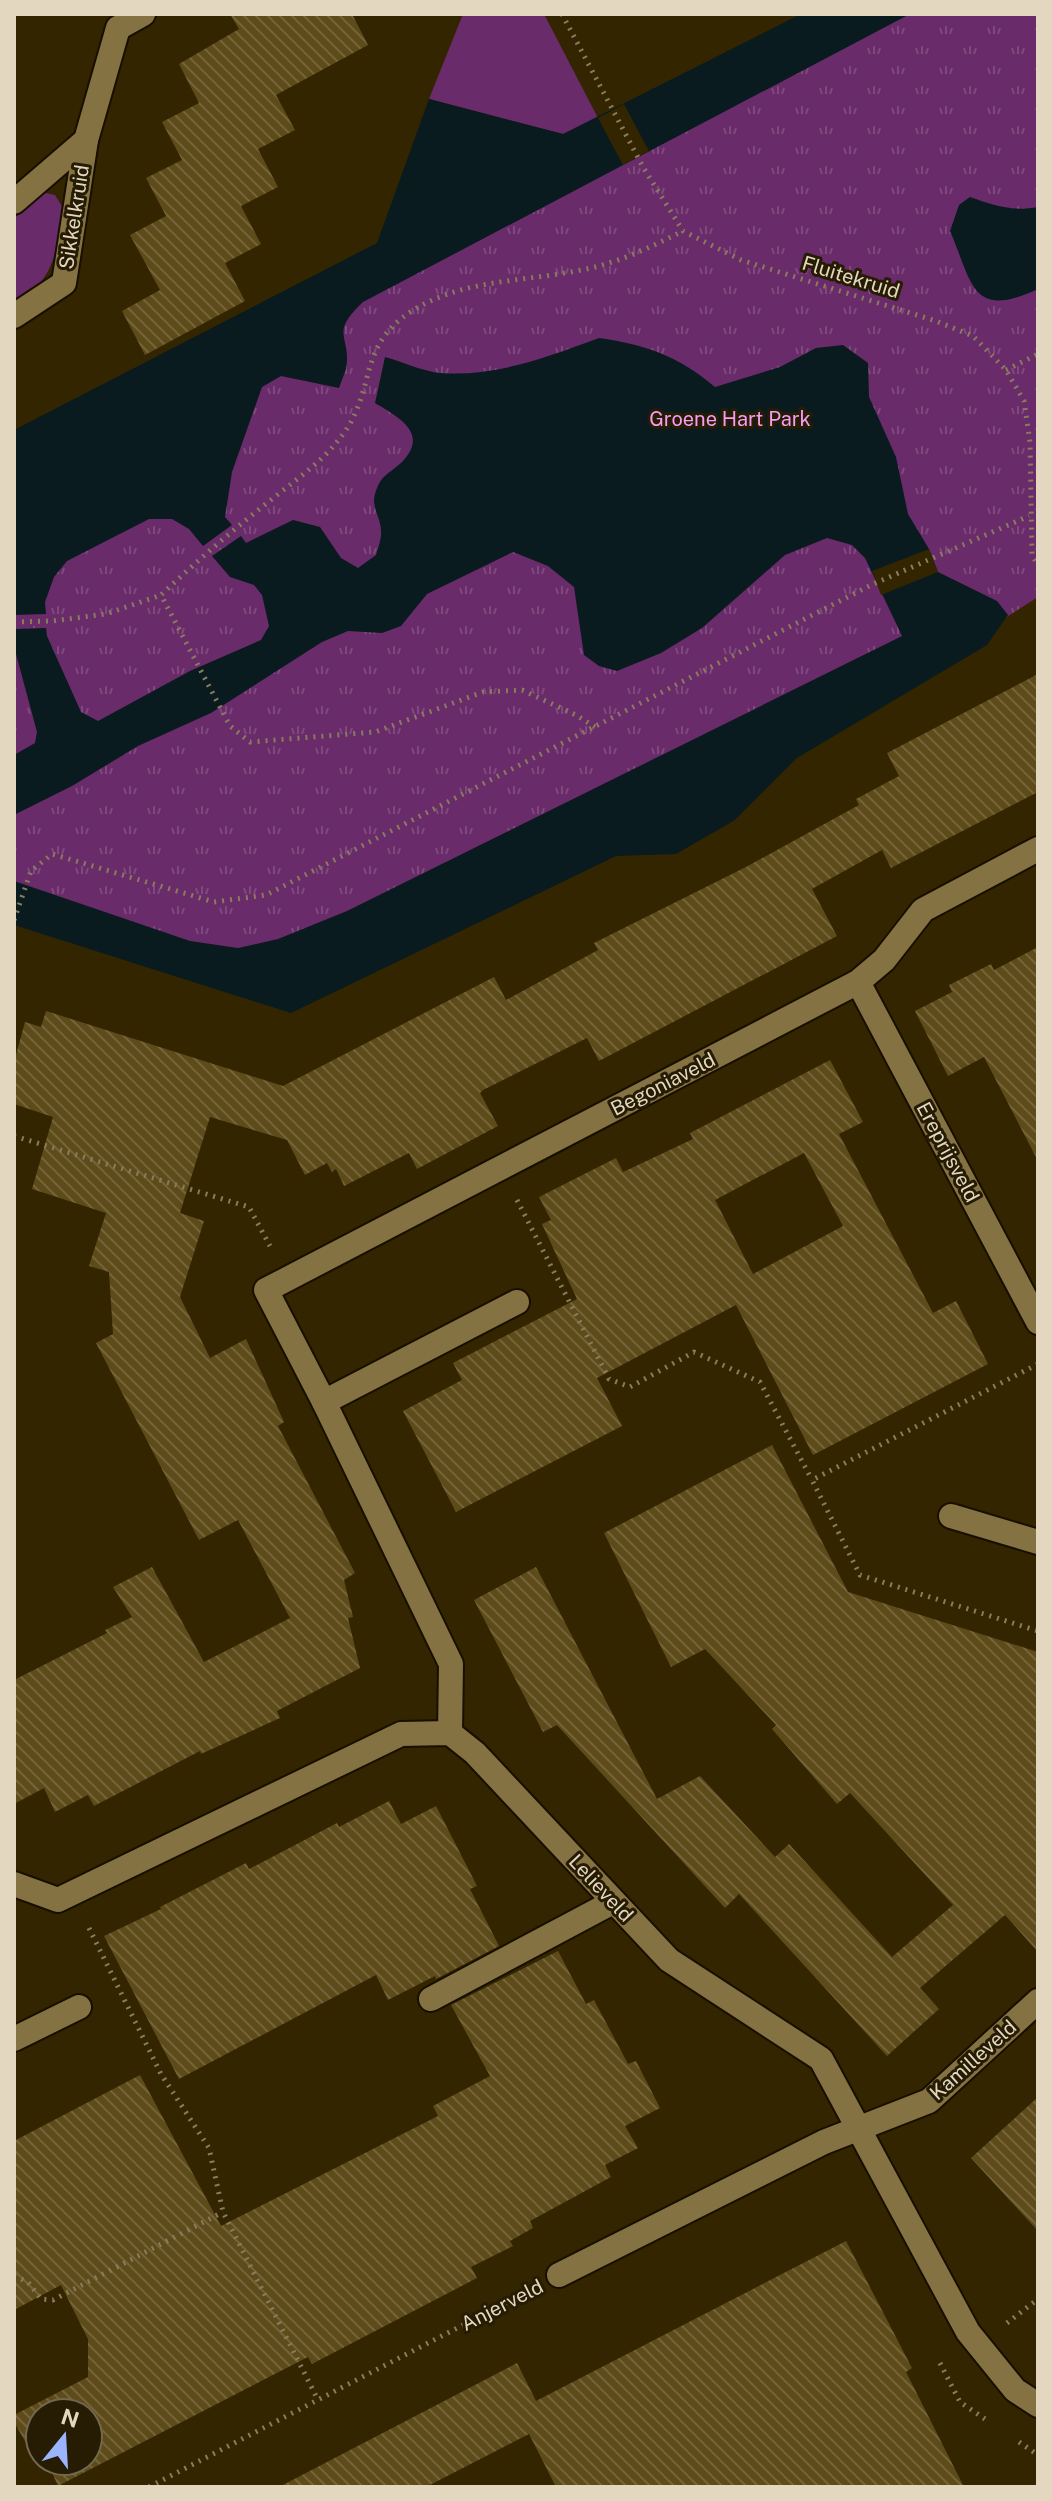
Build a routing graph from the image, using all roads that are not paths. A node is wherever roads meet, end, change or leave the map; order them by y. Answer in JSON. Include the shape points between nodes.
{"nodes":[{"id":1,"x":143,"y":14,"type":"edge"},
{"id":2,"x":112,"y":21,"type":"edge"},
{"id":3,"x":86,"y":140,"type":"junction"},
{"id":4,"x":14,"y":202,"type":"edge"},
{"id":5,"x":14,"y":316,"type":"edge"},
{"id":6,"x":1038,"y":849,"type":"edge"},
{"id":7,"x":858,"y":982,"type":"junction"},
{"id":8,"x":517,"y":1302,"type":"dead end"},
{"id":9,"x":1038,"y":1322,"type":"edge"},
{"id":10,"x":324,"y":1402,"type":"junction"},
{"id":11,"x":951,"y":1516,"type":"dead end"},
{"id":12,"x":1038,"y":1542,"type":"edge"},
{"id":13,"x":450,"y":1733,"type":"junction"},
{"id":14,"x":14,"y":1884,"type":"edge"},
{"id":15,"x":613,"y":1902,"type":"junction"},
{"id":16,"x":431,"y":1999,"type":"dead end"},
{"id":17,"x":1038,"y":2001,"type":"edge"},
{"id":18,"x":79,"y":2007,"type":"dead end"},
{"id":19,"x":14,"y":2039,"type":"edge"},
{"id":20,"x":859,"y":2130,"type":"junction"},
{"id":21,"x":559,"y":2275,"type":"road end"},
{"id":22,"x":1038,"y":2405,"type":"edge"}],
"edges":[{"from":1,"to":2,"type":"street","name":"Sikkelkruid"},
{"from":2,"to":3,"type":"street","name":"Sikkelkruid"},
{"from":3,"to":4,"type":"street","name":"Sikkelkruid"},
{"from":3,"to":5,"type":"street","name":"Sikkelkruid","via":[[64,283]]},
{"from":6,"to":7,"type":"street","name":"Begoniaveld","via":[[923,910],[884,960]]},
{"from":7,"to":9,"type":"street","name":"Ereprijsveld"},
{"from":7,"to":10,"type":"street","name":"Begoniaveld","via":[[266,1290]]},
{"from":8,"to":10,"type":"street"},
{"from":10,"to":13,"type":"street","via":[[451,1664]]},
{"from":11,"to":12,"type":"street"},
{"from":13,"to":14,"type":"street","via":[[401,1734],[58,1900]]},
{"from":13,"to":15,"type":"street","name":"Lelieveld","via":[[475,1753]]},
{"from":15,"to":16,"type":"street"},
{"from":15,"to":20,"type":"street","name":"Lelieveld","via":[[669,1960],[821,2059]]},
{"from":17,"to":20,"type":"street","name":"Kamilleveld","via":[[929,2101]]},
{"from":18,"to":19,"type":"street"},
{"from":20,"to":21,"type":"street","name":"Anjerveld","via":[[824,2142]]},
{"from":20,"to":22,"type":"street","name":"Lelieveld","via":[[968,2332],[1015,2390]]}]}
